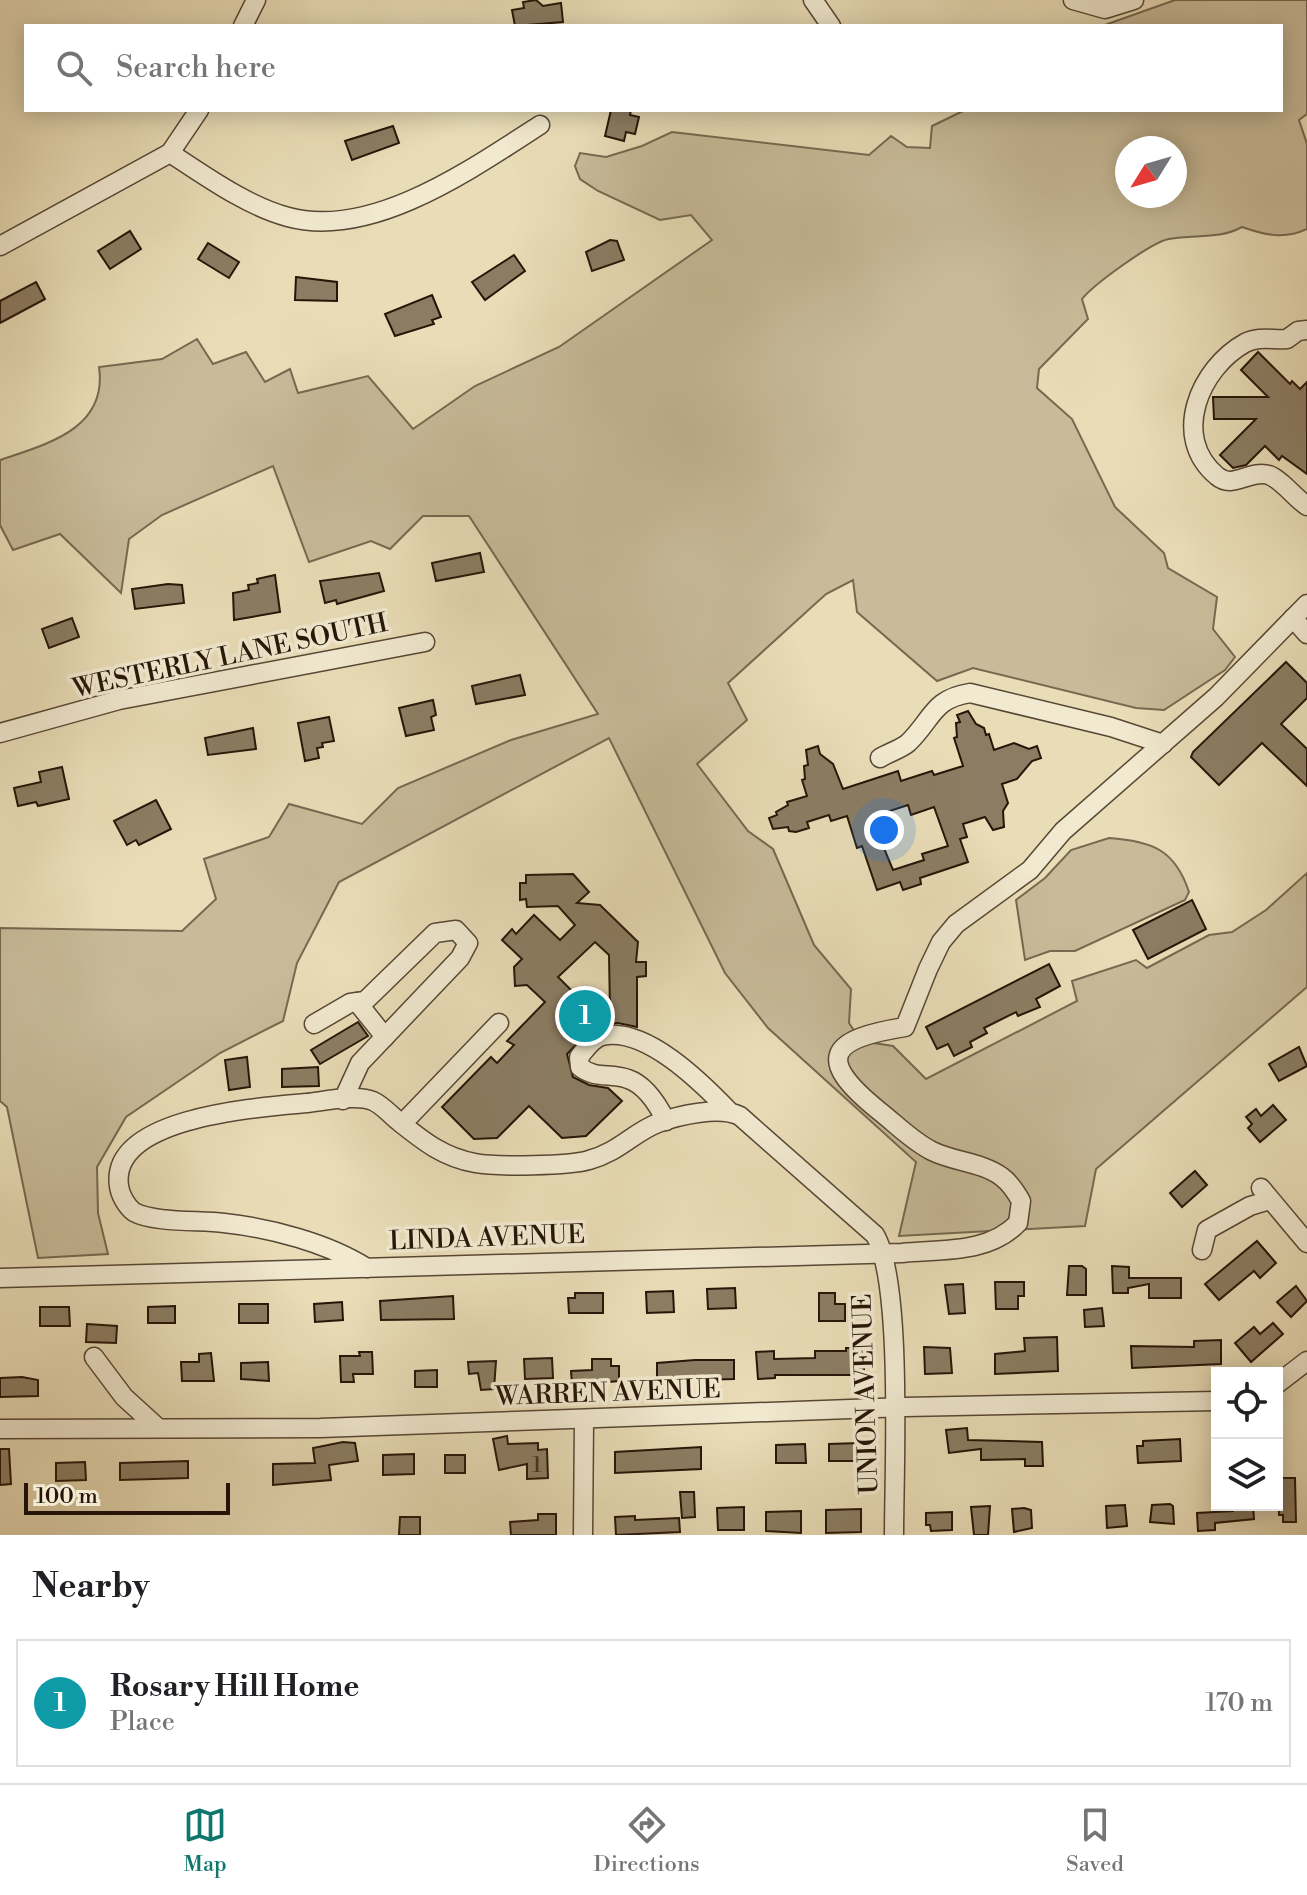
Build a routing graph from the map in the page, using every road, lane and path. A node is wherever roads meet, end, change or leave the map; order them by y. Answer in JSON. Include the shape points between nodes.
{"nodes":[{"id":1,"x":256,"y":0,"type":"edge"},
{"id":2,"x":813,"y":0,"type":"edge"},
{"id":3,"x":1073,"y":0,"type":"edge"},
{"id":4,"x":1134,"y":0,"type":"edge"},
{"id":5,"x":244,"y":24,"type":"edge"},
{"id":6,"x":830,"y":24,"type":"edge"},
{"id":7,"x":198,"y":112,"type":"edge"},
{"id":8,"x":540,"y":125,"type":"dead end"},
{"id":9,"x":170,"y":153,"type":"junction"},
{"id":10,"x":0,"y":246,"type":"edge"},
{"id":11,"x":1307,"y":330,"type":"edge"},
{"id":12,"x":1307,"y":506,"type":"edge"},
{"id":13,"x":1307,"y":604,"type":"edge"},
{"id":14,"x":1293,"y":618,"type":"junction"},
{"id":15,"x":1307,"y":634,"type":"edge"},
{"id":16,"x":425,"y":642,"type":"dead end"},
{"id":17,"x":0,"y":733,"type":"edge"},
{"id":18,"x":1163,"y":744,"type":"junction"},
{"id":19,"x":880,"y":758,"type":"dead end"},
{"id":20,"x":357,"y":1002,"type":"junction"},
{"id":21,"x":499,"y":1023,"type":"dead end"},
{"id":22,"x":314,"y":1024,"type":"dead end"},
{"id":23,"x":385,"y":1037,"type":"junction"},
{"id":24,"x":343,"y":1100,"type":"junction"},
{"id":25,"x":728,"y":1110,"type":"junction"},
{"id":26,"x":666,"y":1121,"type":"junction"},
{"id":27,"x":402,"y":1124,"type":"junction"},
{"id":28,"x":1307,"y":1243,"type":"edge"},
{"id":29,"x":1202,"y":1250,"type":"dead end"},
{"id":30,"x":884,"y":1251,"type":"junction"},
{"id":31,"x":368,"y":1268,"type":"junction"},
{"id":32,"x":0,"y":1278,"type":"edge"},
{"id":33,"x":94,"y":1357,"type":"dead end"},
{"id":34,"x":1307,"y":1361,"type":"edge"},
{"id":35,"x":1283,"y":1379,"type":"edge"},
{"id":36,"x":1211,"y":1401,"type":"edge"},
{"id":37,"x":893,"y":1409,"type":"junction"},
{"id":38,"x":584,"y":1419,"type":"junction"},
{"id":39,"x":157,"y":1427,"type":"junction"},
{"id":40,"x":0,"y":1429,"type":"edge"},
{"id":41,"x":583,"y":1535,"type":"edge"},
{"id":42,"x":894,"y":1535,"type":"edge"}],
"edges":[{"from":1,"to":5,"type":"street"},
{"from":2,"to":6,"type":"street"},
{"from":3,"to":4,"type":"street","via":[[1105,9]]},
{"from":7,"to":9,"type":"street"},
{"from":8,"to":9,"type":"street","via":[[408,202],[308,221],[274,213]]},
{"from":9,"to":10,"type":"street"},
{"from":11,"to":12,"type":"street","via":[[1287,339],[1245,343],[1205,382],[1192,412],[1204,460],[1220,480],[1270,475]]},
{"from":13,"to":14,"type":"street"},
{"from":14,"to":15,"type":"street"},
{"from":14,"to":18,"type":"street"},
{"from":16,"to":17,"type":"street","name":"WESTERLY LANE SOUTH","via":[[119,700]]},
{"from":18,"to":19,"type":"street","via":[[970,693],[949,696],[907,744]]},
{"from":18,"to":30,"type":"street","name":"LINDA AVENUE","via":[[1063,831],[1030,870],[956,924],[941,942],[905,1027],[846,1044],[838,1054],[837,1067],[851,1088],[911,1138],[1001,1176],[1021,1201],[1018,1223],[996,1241],[975,1247]]},
{"from":20,"to":22,"type":"street"},
{"from":20,"to":23,"type":"street"},
{"from":20,"to":23,"type":"street","via":[[365,1001],[435,933],[456,930],[468,943]]},
{"from":21,"to":27,"type":"street"},
{"from":23,"to":24,"type":"street","via":[[360,1063]]},
{"from":24,"to":27,"type":"street","via":[[372,1100]]},
{"from":24,"to":31,"type":"street","via":[[197,1116],[155,1134],[133,1151],[122,1167],[119,1185],[132,1210],[144,1216],[266,1231],[348,1256]]},
{"from":25,"to":26,"type":"street"},
{"from":25,"to":26,"type":"street","via":[[662,1052],[627,1036],[594,1040],[579,1057],[580,1067],[592,1076],[631,1079],[656,1102]]},
{"from":25,"to":30,"type":"street","via":[[875,1235]]},
{"from":26,"to":27,"type":"street","via":[[608,1155],[585,1162],[479,1164],[449,1158]]},
{"from":28,"to":29,"type":"street","via":[[1266,1194],[1207,1230]]},
{"from":30,"to":31,"type":"street","name":"LINDA AVENUE"},
{"from":30,"to":37,"type":"street","name":"UNION AVENUE"},
{"from":31,"to":32,"type":"street","name":"LINDA AVENUE"},
{"from":33,"to":39,"type":"street","via":[[124,1397]]},
{"from":34,"to":35,"type":"street"},
{"from":36,"to":37,"type":"street","name":"WARREN AVENUE"},
{"from":37,"to":38,"type":"street","name":"WARREN AVENUE"},
{"from":37,"to":42,"type":"street","name":"UNION AVENUE"},
{"from":38,"to":39,"type":"street","name":"WARREN AVENUE","via":[[320,1428]]},
{"from":38,"to":41,"type":"street"},
{"from":39,"to":40,"type":"street","name":"WARREN AVENUE"}]}
